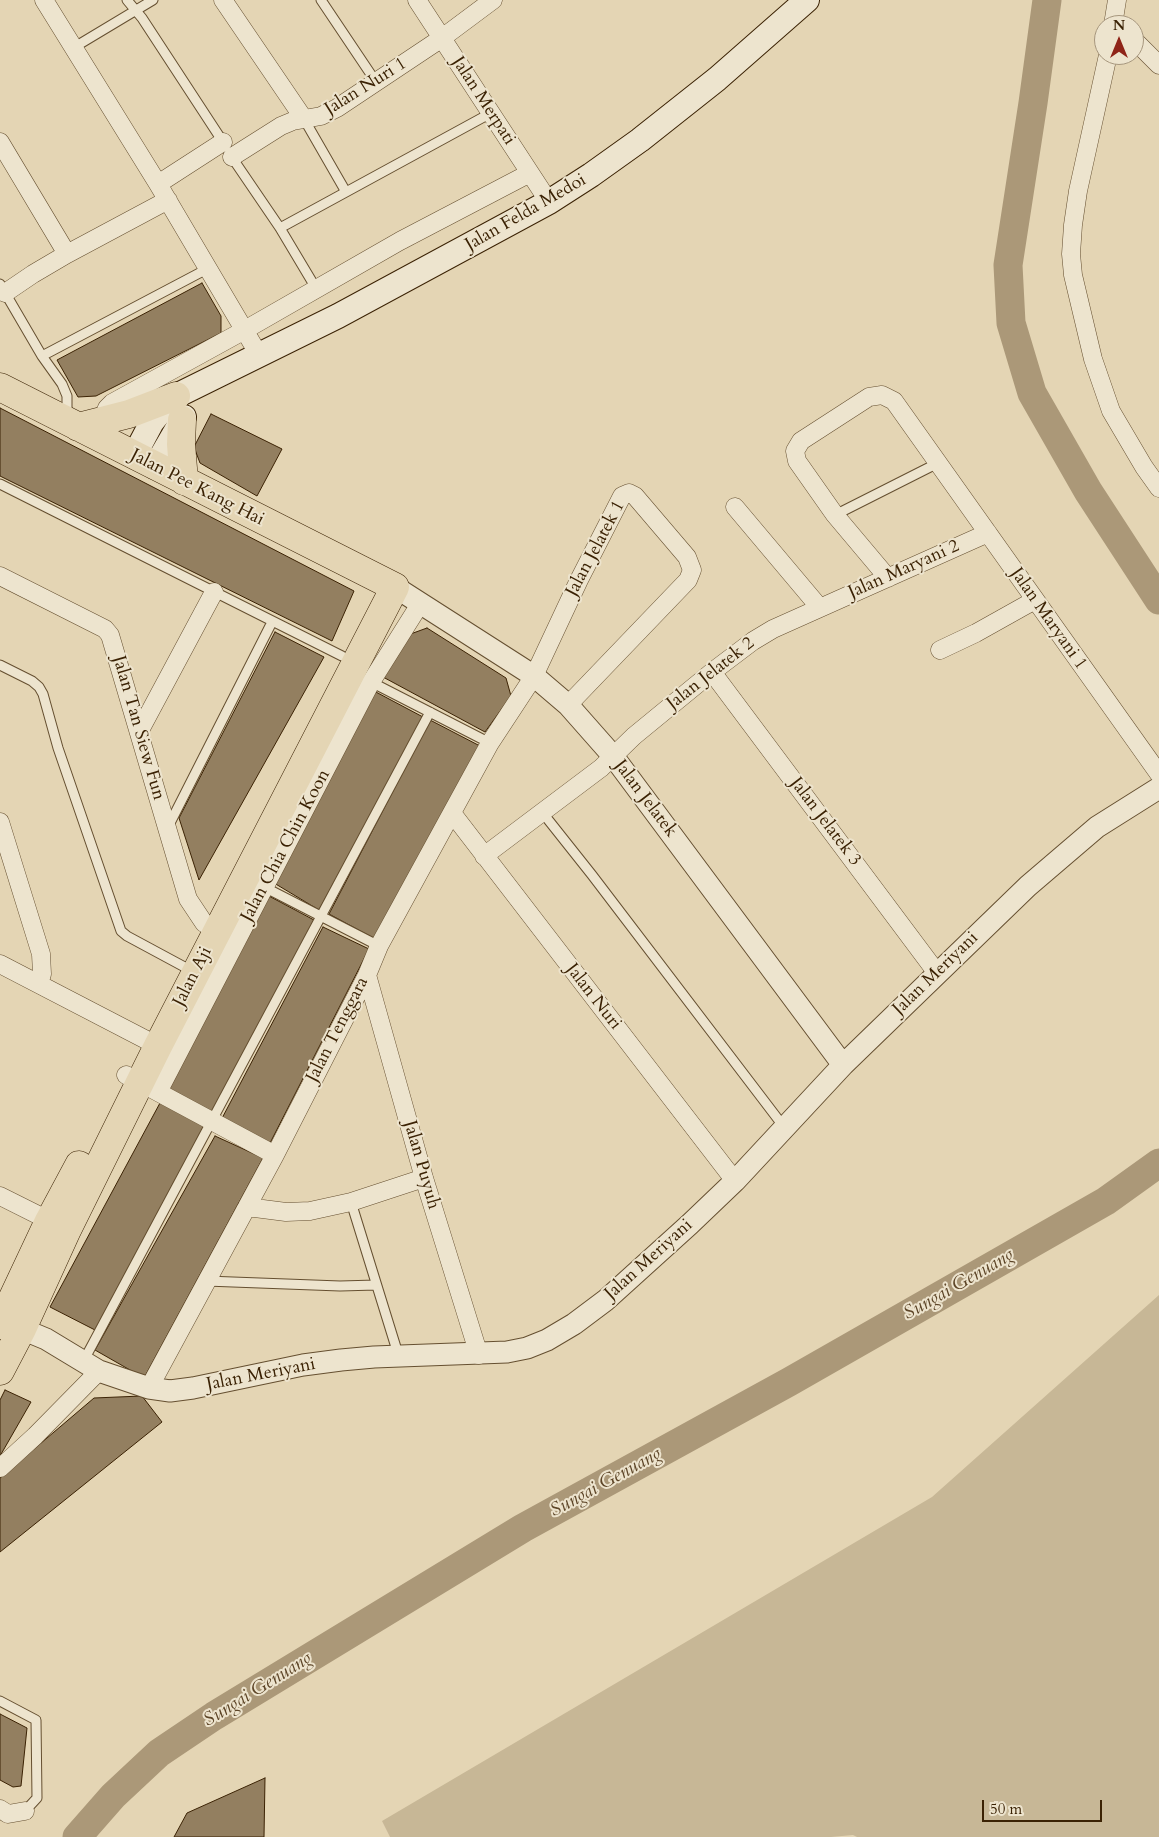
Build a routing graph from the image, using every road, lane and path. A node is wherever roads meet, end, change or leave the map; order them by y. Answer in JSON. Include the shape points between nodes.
{"nodes":[{"id":1,"x":44,"y":0,"type":"edge"},
{"id":2,"x":127,"y":0,"type":"edge"},
{"id":3,"x":153,"y":0,"type":"edge"},
{"id":4,"x":223,"y":0,"type":"edge"},
{"id":5,"x":321,"y":0,"type":"edge"},
{"id":6,"x":417,"y":0,"type":"edge"},
{"id":7,"x":493,"y":0,"type":"edge"},
{"id":8,"x":807,"y":0,"type":"edge"},
{"id":9,"x":1117,"y":0,"type":"edge"},
{"id":10,"x":136,"y":12,"type":"junction"},
{"id":11,"x":1116,"y":15,"type":"edge"},
{"id":12,"x":442,"y":38,"type":"junction"},
{"id":13,"x":73,"y":48,"type":"junction"},
{"id":14,"x":1144,"y":50,"type":"edge"},
{"id":15,"x":1106,"y":65,"type":"edge"},
{"id":16,"x":1159,"y":65,"type":"edge"},
{"id":17,"x":376,"y":82,"type":"junction"},
{"id":18,"x":491,"y":113,"type":"junction"},
{"id":19,"x":304,"y":119,"type":"junction"},
{"id":20,"x":0,"y":142,"type":"edge"},
{"id":21,"x":227,"y":149,"type":"junction"},
{"id":22,"x":530,"y":173,"type":"junction"},
{"id":23,"x":158,"y":184,"type":"junction"},
{"id":24,"x":346,"y":192,"type":"junction"},
{"id":25,"x":168,"y":200,"type":"junction"},
{"id":26,"x":549,"y":202,"type":"junction"},
{"id":27,"x":280,"y":228,"type":"junction"},
{"id":28,"x":67,"y":254,"type":"junction"},
{"id":29,"x":207,"y":270,"type":"junction"},
{"id":30,"x":3,"y":289,"type":"edge"},
{"id":31,"x":317,"y":290,"type":"junction"},
{"id":32,"x":243,"y":331,"type":"junction"},
{"id":33,"x":259,"y":355,"type":"junction"},
{"id":34,"x":42,"y":356,"type":"junction"},
{"id":35,"x":0,"y":387,"type":"edge"},
{"id":36,"x":179,"y":408,"type":"junction"},
{"id":37,"x":81,"y":423,"type":"junction"},
{"id":38,"x":144,"y":461,"type":"junction"},
{"id":39,"x":938,"y":463,"type":"junction"},
{"id":40,"x":184,"y":481,"type":"junction"},
{"id":41,"x":0,"y":484,"type":"edge"},
{"id":42,"x":1159,"y":488,"type":"edge"},
{"id":43,"x":735,"y":507,"type":"dead end"},
{"id":44,"x":835,"y":515,"type":"junction"},
{"id":45,"x":988,"y":533,"type":"junction"},
{"id":46,"x":0,"y":576,"type":"edge"},
{"id":47,"x":888,"y":578,"type":"junction"},
{"id":48,"x":388,"y":583,"type":"junction"},
{"id":49,"x":214,"y":592,"type":"junction"},
{"id":50,"x":1035,"y":600,"type":"junction"},
{"id":51,"x":420,"y":604,"type":"junction"},
{"id":52,"x":820,"y":608,"type":"junction"},
{"id":53,"x":272,"y":622,"type":"junction"},
{"id":54,"x":940,"y":650,"type":"dead end"},
{"id":55,"x":0,"y":665,"type":"edge"},
{"id":56,"x":355,"y":670,"type":"junction"},
{"id":57,"x":712,"y":672,"type":"junction"},
{"id":58,"x":534,"y":676,"type":"junction"},
{"id":59,"x":568,"y":705,"type":"junction"},
{"id":60,"x":430,"y":712,"type":"junction"},
{"id":61,"x":139,"y":732,"type":"junction"},
{"id":62,"x":490,"y":742,"type":"junction"},
{"id":63,"x":612,"y":756,"type":"junction"},
{"id":64,"x":1159,"y":774,"type":"edge"},
{"id":65,"x":1159,"y":788,"type":"edge"},
{"id":66,"x":542,"y":812,"type":"junction"},
{"id":67,"x":452,"y":813,"type":"junction"},
{"id":68,"x":0,"y":822,"type":"edge"},
{"id":69,"x":167,"y":828,"type":"junction"},
{"id":70,"x":484,"y":856,"type":"junction"},
{"id":71,"x":264,"y":887,"type":"junction"},
{"id":72,"x":321,"y":916,"type":"junction"},
{"id":73,"x":211,"y":927,"type":"junction"},
{"id":74,"x":379,"y":946,"type":"junction"},
{"id":75,"x":0,"y":964,"type":"edge"},
{"id":76,"x":189,"y":969,"type":"junction"},
{"id":77,"x":937,"y":973,"type":"junction"},
{"id":78,"x":367,"y":975,"type":"junction"},
{"id":79,"x":39,"y":984,"type":"junction"},
{"id":80,"x":151,"y":1042,"type":"junction"},
{"id":81,"x":843,"y":1065,"type":"junction"},
{"id":82,"x":141,"y":1084,"type":"junction"},
{"id":83,"x":212,"y":1121,"type":"junction"},
{"id":84,"x":784,"y":1126,"type":"junction"},
{"id":85,"x":275,"y":1155,"type":"junction"},
{"id":86,"x":424,"y":1178,"type":"junction"},
{"id":87,"x":734,"y":1181,"type":"junction"},
{"id":88,"x":0,"y":1196,"type":"edge"},
{"id":89,"x":351,"y":1202,"type":"junction"},
{"id":90,"x":247,"y":1207,"type":"junction"},
{"id":91,"x":58,"y":1225,"type":"junction"},
{"id":92,"x":206,"y":1281,"type":"junction"},
{"id":93,"x":376,"y":1285,"type":"junction"},
{"id":94,"x":7,"y":1327,"type":"edge"},
{"id":95,"x":479,"y":1355,"type":"junction"},
{"id":96,"x":399,"y":1357,"type":"junction"},
{"id":97,"x":91,"y":1366,"type":"junction"},
{"id":98,"x":0,"y":1371,"type":"edge"},
{"id":99,"x":149,"y":1388,"type":"junction"},
{"id":100,"x":0,"y":1468,"type":"edge"},
{"id":101,"x":0,"y":1701,"type":"edge"},
{"id":102,"x":0,"y":1809,"type":"edge"},
{"id":103,"x":25,"y":1811,"type":"joint"}],
"edges":[{"from":1,"to":13,"type":"street"},
{"from":2,"to":10,"type":"lane"},
{"from":3,"to":10,"type":"lane"},
{"from":4,"to":19,"type":"street","name":"Jalan Nuri 1"},
{"from":5,"to":17,"type":"lane"},
{"from":6,"to":12,"type":"street","name":"Jalan Merpati"},
{"from":7,"to":12,"type":"street","name":"Jalan Nuri 1"},
{"from":8,"to":26,"type":"main road","name":"Jalan Felda Medoi","via":[[717,79],[640,140]]},
{"from":9,"to":11,"type":"street"},
{"from":10,"to":13,"type":"lane"},
{"from":10,"to":21,"type":"lane"},
{"from":12,"to":17,"type":"street","name":"Jalan Nuri 1"},
{"from":12,"to":18,"type":"street","name":"Jalan Merpati"},
{"from":13,"to":23,"type":"street"},
{"from":14,"to":16,"type":"street"},
{"from":15,"to":42,"type":"street","via":[[1078,191],[1071,254],[1073,275],[1093,359],[1111,411]]},
{"from":17,"to":19,"type":"street","name":"Jalan Nuri 1","via":[[337,108],[321,116]]},
{"from":18,"to":22,"type":"street","name":"Jalan Merpati"},
{"from":18,"to":24,"type":"lane"},
{"from":19,"to":21,"type":"street"},
{"from":19,"to":24,"type":"lane"},
{"from":20,"to":28,"type":"street"},
{"from":21,"to":23,"type":"street"},
{"from":21,"to":27,"type":"lane"},
{"from":22,"to":26,"type":"street","name":"Jalan Merpati"},
{"from":22,"to":31,"type":"street","via":[[400,241]]},
{"from":23,"to":25,"type":"street"},
{"from":24,"to":27,"type":"lane"},
{"from":25,"to":28,"type":"street"},
{"from":25,"to":29,"type":"street"},
{"from":26,"to":33,"type":"main road","name":"Jalan Felda Medoi"},
{"from":27,"to":31,"type":"lane"},
{"from":28,"to":30,"type":"street"},
{"from":29,"to":32,"type":"street"},
{"from":29,"to":34,"type":"lane"},
{"from":30,"to":34,"type":"lane"},
{"from":31,"to":32,"type":"street"},
{"from":32,"to":33,"type":"street"},
{"from":32,"to":37,"type":"street"},
{"from":33,"to":36,"type":"main road","name":"Jalan Felda Medoi","via":[[213,378],[198,396]]},
{"from":34,"to":37,"type":"lane","via":[[62,384],[67,396],[67,409]]},
{"from":35,"to":37,"type":"main road","name":"Jalan Pee Kang Hai"},
{"from":36,"to":37,"type":"main road"},
{"from":36,"to":38,"type":"main road"},
{"from":36,"to":40,"type":"main road"},
{"from":37,"to":38,"type":"main road","name":"Jalan Pee Kang Hai"},
{"from":38,"to":40,"type":"main road","name":"Jalan Pee Kang Hai"},
{"from":39,"to":44,"type":"lane"},
{"from":39,"to":44,"type":"street","name":"Jalan Maryani 1","via":[[894,401],[882,395],[868,397],[801,441],[795,451],[797,462]]},
{"from":39,"to":45,"type":"street","name":"Jalan Maryani 1"},
{"from":40,"to":48,"type":"main road","name":"Jalan Pee Kang Hai"},
{"from":41,"to":49,"type":"lane"},
{"from":43,"to":52,"type":"street"},
{"from":44,"to":47,"type":"street"},
{"from":45,"to":47,"type":"street","name":"Jalan Maryani 2"},
{"from":45,"to":50,"type":"street","name":"Jalan Maryani 1"},
{"from":46,"to":61,"type":"street","name":"Jalan Tan Siew Fun","via":[[105,629],[110,635]]},
{"from":47,"to":52,"type":"street","name":"Jalan Maryani 2"},
{"from":48,"to":51,"type":"street","name":"Jalan Jelatek"},
{"from":48,"to":56,"type":"main road","name":"Jalan Aji"},
{"from":49,"to":53,"type":"lane"},
{"from":49,"to":61,"type":"street"},
{"from":50,"to":54,"type":"street"},
{"from":50,"to":64,"type":"street","name":"Jalan Maryani 1"},
{"from":51,"to":56,"type":"street","name":"Jalan Chia Chin Koon"},
{"from":51,"to":58,"type":"street","name":"Jalan Jelatek"},
{"from":52,"to":57,"type":"street","name":"Jalan Jelatek 2","via":[[759,637]]},
{"from":53,"to":56,"type":"lane"},
{"from":53,"to":69,"type":"lane"},
{"from":55,"to":76,"type":"lane","via":[[32,681],[43,694],[58,748],[121,930]]},
{"from":56,"to":60,"type":"lane"},
{"from":56,"to":71,"type":"street","name":"Jalan Chia Chin Koon"},
{"from":56,"to":73,"type":"main road","name":"Jalan Aji"},
{"from":57,"to":63,"type":"street","name":"Jalan Jelatek 2"},
{"from":57,"to":77,"type":"street","name":"Jalan Jelatek 3"},
{"from":58,"to":59,"type":"street","name":"Jalan Jelatek"},
{"from":58,"to":59,"type":"street","name":"Jalan Jelatek 1","via":[[622,496],[629,493],[635,496],[687,557],[692,570],[688,580]]},
{"from":58,"to":62,"type":"street","name":"Jalan Tenggara"},
{"from":59,"to":63,"type":"street","name":"Jalan Jelatek"},
{"from":60,"to":62,"type":"lane"},
{"from":60,"to":72,"type":"lane"},
{"from":61,"to":69,"type":"street","name":"Jalan Tan Siew Fun"},
{"from":62,"to":67,"type":"street","name":"Jalan Tenggara"},
{"from":63,"to":66,"type":"street","name":"Jalan Jelatek 2"},
{"from":63,"to":81,"type":"street","name":"Jalan Jelatek"},
{"from":65,"to":77,"type":"street","name":"Jalan Meriyani","via":[[1079,841]]},
{"from":66,"to":70,"type":"street","name":"Jalan Jelatek 2"},
{"from":66,"to":84,"type":"lane"},
{"from":67,"to":70,"type":"street","name":"Jalan Nuri"},
{"from":67,"to":74,"type":"street","name":"Jalan Tenggara"},
{"from":68,"to":79,"type":"street","via":[[41,954]]},
{"from":69,"to":73,"type":"street","name":"Jalan Tan Siew Fun","via":[[188,899]]},
{"from":70,"to":87,"type":"street","name":"Jalan Nuri"},
{"from":71,"to":72,"type":"lane"},
{"from":71,"to":82,"type":"street","name":"Jalan Chia Chin Koon"},
{"from":72,"to":74,"type":"lane"},
{"from":72,"to":83,"type":"lane"},
{"from":73,"to":76,"type":"main road","name":"Jalan Aji"},
{"from":74,"to":78,"type":"street","name":"Jalan Tenggara"},
{"from":75,"to":79,"type":"street"},
{"from":76,"to":80,"type":"main road","name":"Jalan Aji"},
{"from":77,"to":81,"type":"street","name":"Jalan Meriyani"},
{"from":78,"to":85,"type":"street","name":"Jalan Tenggara"},
{"from":78,"to":86,"type":"street","name":"Jalan Puyuh"},
{"from":79,"to":80,"type":"street"},
{"from":80,"to":82,"type":"main road","name":"Jalan Aji"},
{"from":81,"to":84,"type":"street","name":"Jalan Meriyani"},
{"from":82,"to":83,"type":"street"},
{"from":82,"to":91,"type":"main road","name":"Jalan Aji"},
{"from":83,"to":85,"type":"street"},
{"from":83,"to":97,"type":"lane"},
{"from":84,"to":87,"type":"street","name":"Jalan Meriyani"},
{"from":85,"to":90,"type":"street","name":"Jalan Tenggara"},
{"from":86,"to":89,"type":"street"},
{"from":86,"to":95,"type":"street","name":"Jalan Puyuh"},
{"from":87,"to":95,"type":"street","name":"Jalan Meriyani","via":[[606,1300],[574,1324],[527,1348]]},
{"from":88,"to":91,"type":"street"},
{"from":89,"to":90,"type":"street","via":[[310,1211],[286,1212]]},
{"from":89,"to":93,"type":"lane"},
{"from":90,"to":92,"type":"street","name":"Jalan Tenggara"},
{"from":91,"to":94,"type":"main road","name":"Jalan Aji"},
{"from":92,"to":93,"type":"lane"},
{"from":92,"to":99,"type":"street","name":"Jalan Tenggara"},
{"from":93,"to":96,"type":"lane"},
{"from":94,"to":97,"type":"street","name":"Jalan Meriyani","via":[[46,1339]]},
{"from":94,"to":98,"type":"main road","name":"Jalan Aji"},
{"from":95,"to":96,"type":"street","name":"Jalan Meriyani"},
{"from":96,"to":99,"type":"street","name":"Jalan Meriyani","via":[[303,1365],[170,1391]]},
{"from":97,"to":99,"type":"street","name":"Jalan Meriyani"},
{"from":97,"to":100,"type":"street","via":[[35,1436]]},
{"from":101,"to":103,"type":"lane","via":[[36,1720],[37,1798]]},
{"from":102,"to":103,"type":"street","via":[[8,1814]]}]}
